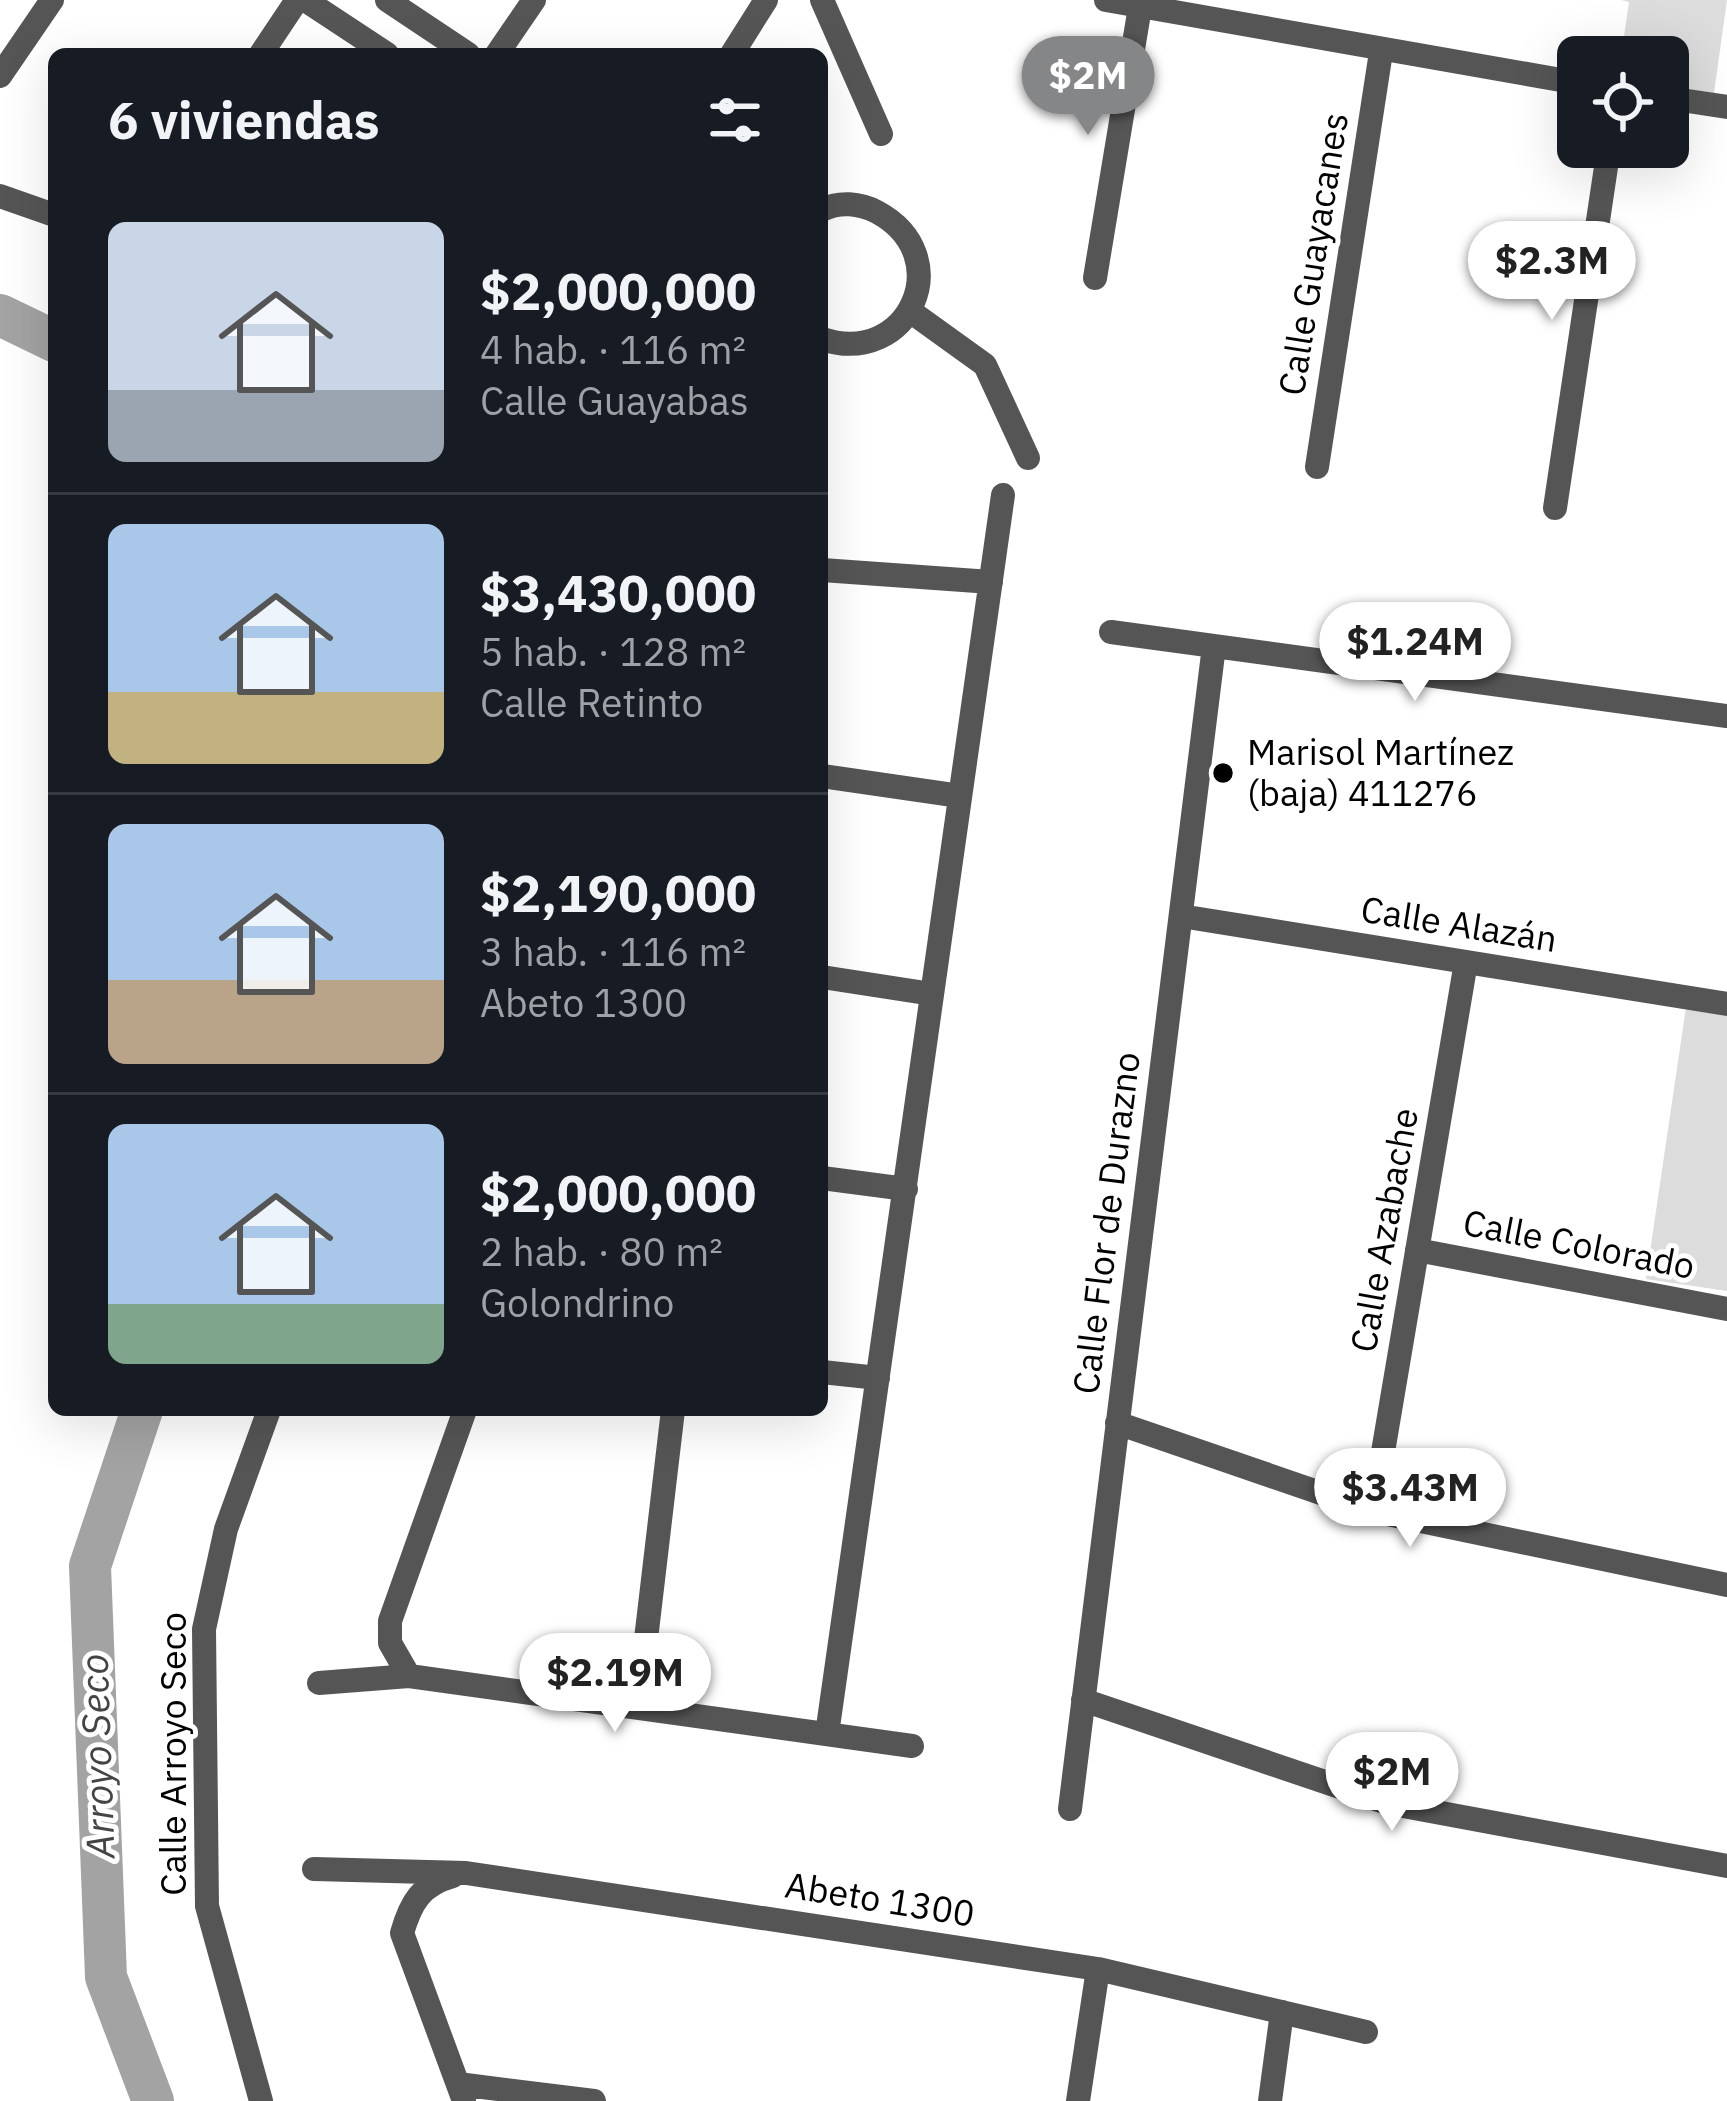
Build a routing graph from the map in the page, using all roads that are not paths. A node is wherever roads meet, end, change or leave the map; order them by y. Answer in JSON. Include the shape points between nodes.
{"nodes":[{"id":1,"x":52,"y":0,"type":"edge"},
{"id":2,"x":301,"y":0,"type":"edge"},
{"id":3,"x":387,"y":0,"type":"edge"},
{"id":4,"x":534,"y":0,"type":"edge"},
{"id":5,"x":766,"y":0,"type":"edge"},
{"id":6,"x":822,"y":0,"type":"edge"},
{"id":7,"x":1106,"y":0,"type":"edge"},
{"id":8,"x":1139,"y":7,"type":"junction"},
{"id":9,"x":265,"y":48,"type":"edge"},
{"id":10,"x":377,"y":48,"type":"edge"},
{"id":11,"x":459,"y":48,"type":"edge"},
{"id":12,"x":501,"y":48,"type":"edge"},
{"id":13,"x":736,"y":48,"type":"edge"},
{"id":14,"x":1381,"y":52,"type":"junction"},
{"id":15,"x":0,"y":76,"type":"edge"},
{"id":16,"x":1557,"y":80,"type":"edge"},
{"id":17,"x":1689,"y":101,"type":"edge"},
{"id":18,"x":1727,"y":107,"type":"edge"},
{"id":19,"x":881,"y":134,"type":"dead end"},
{"id":20,"x":1606,"y":168,"type":"edge"},
{"id":21,"x":0,"y":196,"type":"edge"},
{"id":22,"x":828,"y":209,"type":"edge"},
{"id":23,"x":48,"y":213,"type":"edge"},
{"id":24,"x":1095,"y":278,"type":"dead end"},
{"id":25,"x":910,"y":311,"type":"junction"},
{"id":26,"x":828,"y":341,"type":"edge"},
{"id":27,"x":1028,"y":458,"type":"dead end"},
{"id":28,"x":1317,"y":467,"type":"dead end"},
{"id":29,"x":1003,"y":495,"type":"dead end"},
{"id":30,"x":1555,"y":508,"type":"dead end"},
{"id":31,"x":828,"y":570,"type":"edge"},
{"id":32,"x":991,"y":582,"type":"junction"},
{"id":33,"x":1112,"y":632,"type":"dead end"},
{"id":34,"x":1214,"y":646,"type":"junction"},
{"id":35,"x":1727,"y":716,"type":"edge"},
{"id":36,"x":828,"y":777,"type":"edge"},
{"id":37,"x":960,"y":796,"type":"junction"},
{"id":38,"x":1180,"y":916,"type":"junction"},
{"id":39,"x":1466,"y":962,"type":"junction"},
{"id":40,"x":828,"y":978,"type":"edge"},
{"id":41,"x":932,"y":994,"type":"junction"},
{"id":42,"x":1727,"y":1004,"type":"edge"},
{"id":43,"x":828,"y":1179,"type":"edge"},
{"id":44,"x":906,"y":1190,"type":"junction"},
{"id":45,"x":1418,"y":1250,"type":"junction"},
{"id":46,"x":1727,"y":1309,"type":"edge"},
{"id":47,"x":828,"y":1373,"type":"edge"},
{"id":48,"x":878,"y":1378,"type":"junction"},
{"id":49,"x":266,"y":1416,"type":"edge"},
{"id":50,"x":463,"y":1416,"type":"edge"},
{"id":51,"x":672,"y":1416,"type":"edge"},
{"id":52,"x":1118,"y":1424,"type":"junction"},
{"id":53,"x":1373,"y":1510,"type":"junction"},
{"id":54,"x":1727,"y":1585,"type":"edge"},
{"id":55,"x":409,"y":1676,"type":"junction"},
{"id":56,"x":319,"y":1683,"type":"dead end"},
{"id":57,"x":1083,"y":1700,"type":"junction"},
{"id":58,"x":638,"y":1707,"type":"junction"},
{"id":59,"x":827,"y":1734,"type":"junction"},
{"id":60,"x":912,"y":1746,"type":"dead end"},
{"id":61,"x":1070,"y":1809,"type":"dead end"},
{"id":62,"x":1727,"y":1866,"type":"edge"},
{"id":63,"x":314,"y":1869,"type":"dead end"},
{"id":64,"x":466,"y":1873,"type":"junction"},
{"id":65,"x":1098,"y":1969,"type":"junction"},
{"id":66,"x":1282,"y":2012,"type":"junction"},
{"id":67,"x":1366,"y":2032,"type":"dead end"},
{"id":68,"x":461,"y":2092,"type":"edge"},
{"id":69,"x":261,"y":2101,"type":"edge"},
{"id":70,"x":594,"y":2101,"type":"edge"},
{"id":71,"x":1078,"y":2101,"type":"edge"},
{"id":72,"x":1270,"y":2101,"type":"edge"}],
"edges":[{"from":1,"to":15,"type":"street"},
{"from":2,"to":9,"type":"street"},
{"from":2,"to":10,"type":"street"},
{"from":3,"to":11,"type":"street"},
{"from":4,"to":12,"type":"street"},
{"from":5,"to":13,"type":"street"},
{"from":6,"to":19,"type":"street"},
{"from":7,"to":8,"type":"street"},
{"from":8,"to":14,"type":"street"},
{"from":8,"to":24,"type":"street"},
{"from":14,"to":16,"type":"street"},
{"from":14,"to":28,"type":"street","name":"Calle Guayacanes"},
{"from":17,"to":18,"type":"street"},
{"from":20,"to":30,"type":"street"},
{"from":21,"to":23,"type":"street"},
{"from":22,"to":25,"type":"street","via":[[863,204],[899,224],[920,274]]},
{"from":25,"to":26,"type":"street","via":[[873,342]]},
{"from":25,"to":27,"type":"street","via":[[985,365]]},
{"from":29,"to":32,"type":"street"},
{"from":31,"to":32,"type":"street"},
{"from":32,"to":37,"type":"street"},
{"from":33,"to":34,"type":"street"},
{"from":34,"to":35,"type":"street"},
{"from":34,"to":38,"type":"street","name":"Calle Flor de Durazno"},
{"from":36,"to":37,"type":"street"},
{"from":37,"to":41,"type":"street"},
{"from":38,"to":39,"type":"street","name":"Calle Alazán"},
{"from":38,"to":52,"type":"street","name":"Calle Flor de Durazno"},
{"from":39,"to":42,"type":"street","name":"Calle Alazán"},
{"from":39,"to":45,"type":"street","name":"Calle Azabache"},
{"from":40,"to":41,"type":"street"},
{"from":41,"to":44,"type":"street"},
{"from":43,"to":44,"type":"street"},
{"from":44,"to":48,"type":"street"},
{"from":45,"to":46,"type":"street","name":"Calle Colorado"},
{"from":45,"to":53,"type":"street","name":"Calle Azabache"},
{"from":47,"to":48,"type":"street"},
{"from":48,"to":59,"type":"street"},
{"from":49,"to":69,"type":"street","name":"Calle Arroyo Seco","via":[[212,1579],[204,1651],[207,1906]]},
{"from":50,"to":55,"type":"street","via":[[390,1621],[390,1643]]},
{"from":51,"to":58,"type":"street"},
{"from":52,"to":53,"type":"street"},
{"from":52,"to":57,"type":"street","name":"Calle Flor de Durazno"},
{"from":53,"to":54,"type":"street"},
{"from":55,"to":56,"type":"street"},
{"from":55,"to":58,"type":"street"},
{"from":57,"to":61,"type":"street","name":"Calle Flor de Durazno"},
{"from":57,"to":62,"type":"street","via":[[1388,1803]]},
{"from":58,"to":59,"type":"street"},
{"from":59,"to":60,"type":"street"},
{"from":63,"to":64,"type":"street","name":"Abeto 1300"},
{"from":64,"to":65,"type":"street","name":"Abeto 1300"},
{"from":64,"to":68,"type":"street","via":[[424,1888],[402,1933]]},
{"from":65,"to":66,"type":"street","name":"Abeto 1300"},
{"from":65,"to":71,"type":"street"},
{"from":66,"to":67,"type":"street","name":"Abeto 1300"},
{"from":66,"to":72,"type":"street"},
{"from":68,"to":70,"type":"street"}]}
